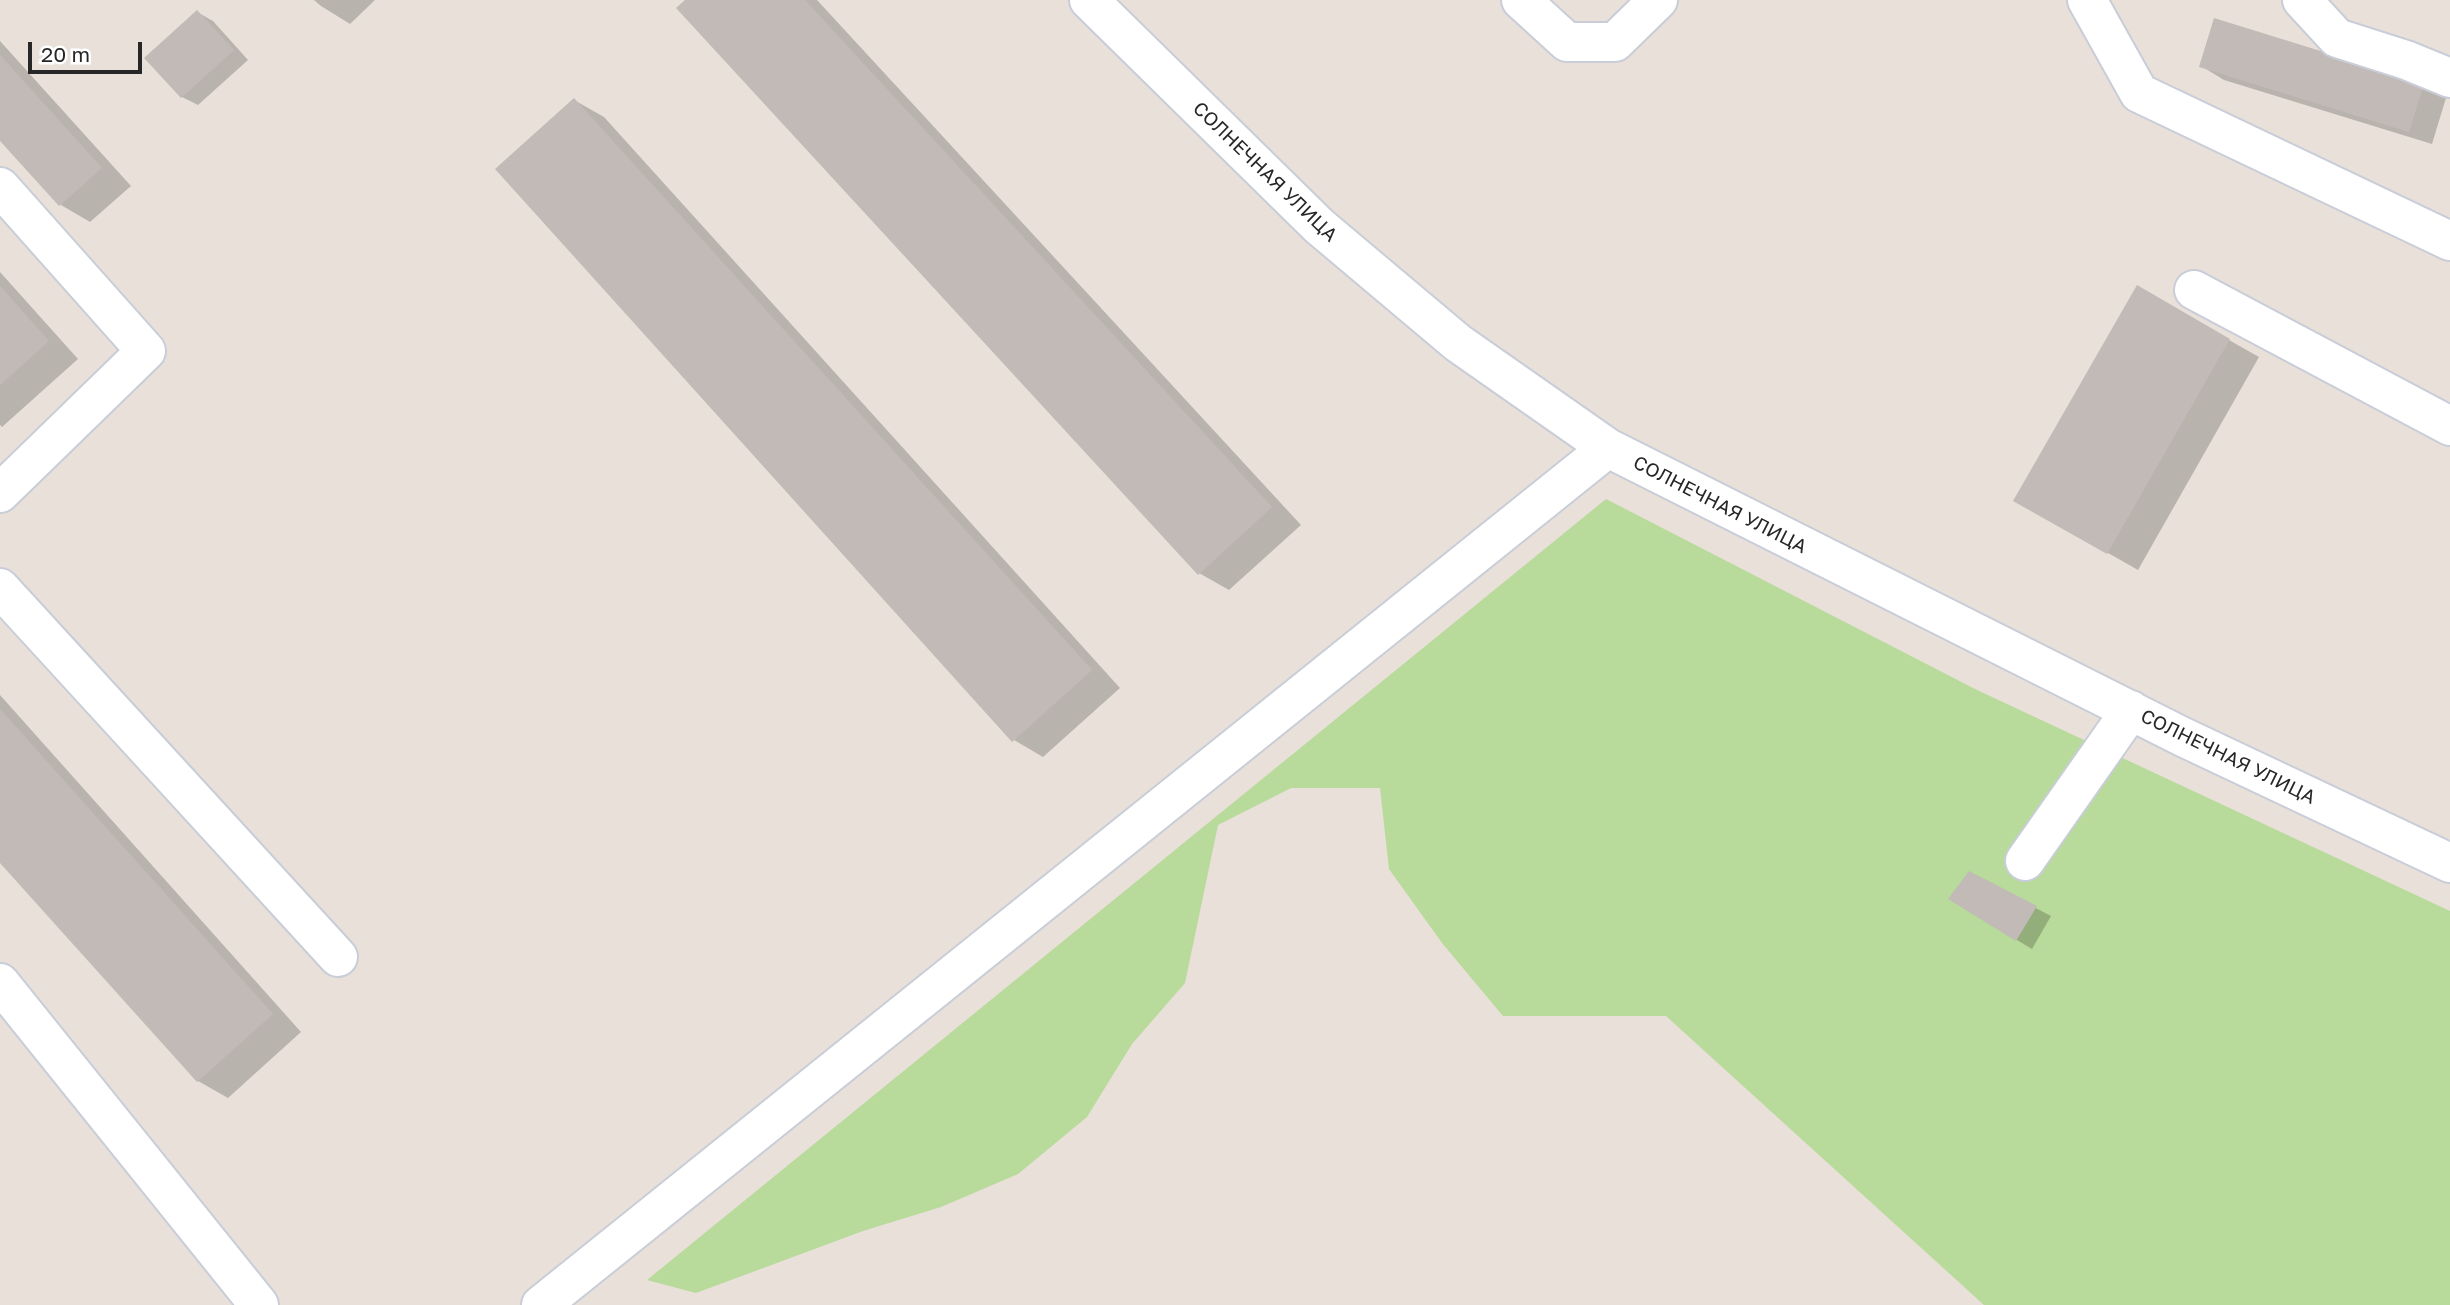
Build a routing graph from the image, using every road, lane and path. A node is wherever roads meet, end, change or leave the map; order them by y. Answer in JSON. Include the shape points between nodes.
{"nodes":[{"id":1,"x":1521,"y":0,"type":"edge"},
{"id":2,"x":1658,"y":0,"type":"edge"},
{"id":3,"x":2087,"y":0,"type":"edge"},
{"id":4,"x":2302,"y":0,"type":"edge"},
{"id":5,"x":1098,"y":3,"type":"edge"},
{"id":6,"x":2450,"y":78,"type":"edge"},
{"id":7,"x":0,"y":187,"type":"edge"},
{"id":8,"x":2450,"y":241,"type":"edge"},
{"id":9,"x":2194,"y":290,"type":"dead end"},
{"id":10,"x":2450,"y":426,"type":"edge"},
{"id":11,"x":1608,"y":449,"type":"junction"},
{"id":12,"x":0,"y":493,"type":"edge"},
{"id":13,"x":0,"y":588,"type":"edge"},
{"id":14,"x":2130,"y":710,"type":"junction"},
{"id":15,"x":2025,"y":861,"type":"dead end"},
{"id":16,"x":2450,"y":863,"type":"edge"},
{"id":17,"x":338,"y":957,"type":"dead end"},
{"id":18,"x":0,"y":983,"type":"edge"},
{"id":19,"x":259,"y":1305,"type":"edge"},
{"id":20,"x":541,"y":1305,"type":"edge"}],
"edges":[{"from":1,"to":2,"type":"street","via":[[1567,42],[1615,42]]},
{"from":3,"to":8,"type":"street","via":[[2139,93]]},
{"from":4,"to":6,"type":"street","via":[[2337,38]]},
{"from":5,"to":11,"type":"street","name":"СОЛНЕЧНАЯ УЛИЦА","via":[[1319,226],[1458,342]]},
{"from":7,"to":12,"type":"street","via":[[146,351]]},
{"from":9,"to":10,"type":"street"},
{"from":11,"to":14,"type":"street","name":"СОЛНЕЧНАЯ УЛИЦА"},
{"from":11,"to":20,"type":"street"},
{"from":13,"to":17,"type":"street"},
{"from":14,"to":15,"type":"street"},
{"from":14,"to":16,"type":"street","name":"СОЛНЕЧНАЯ УЛИЦА"},
{"from":18,"to":19,"type":"street"}]}
